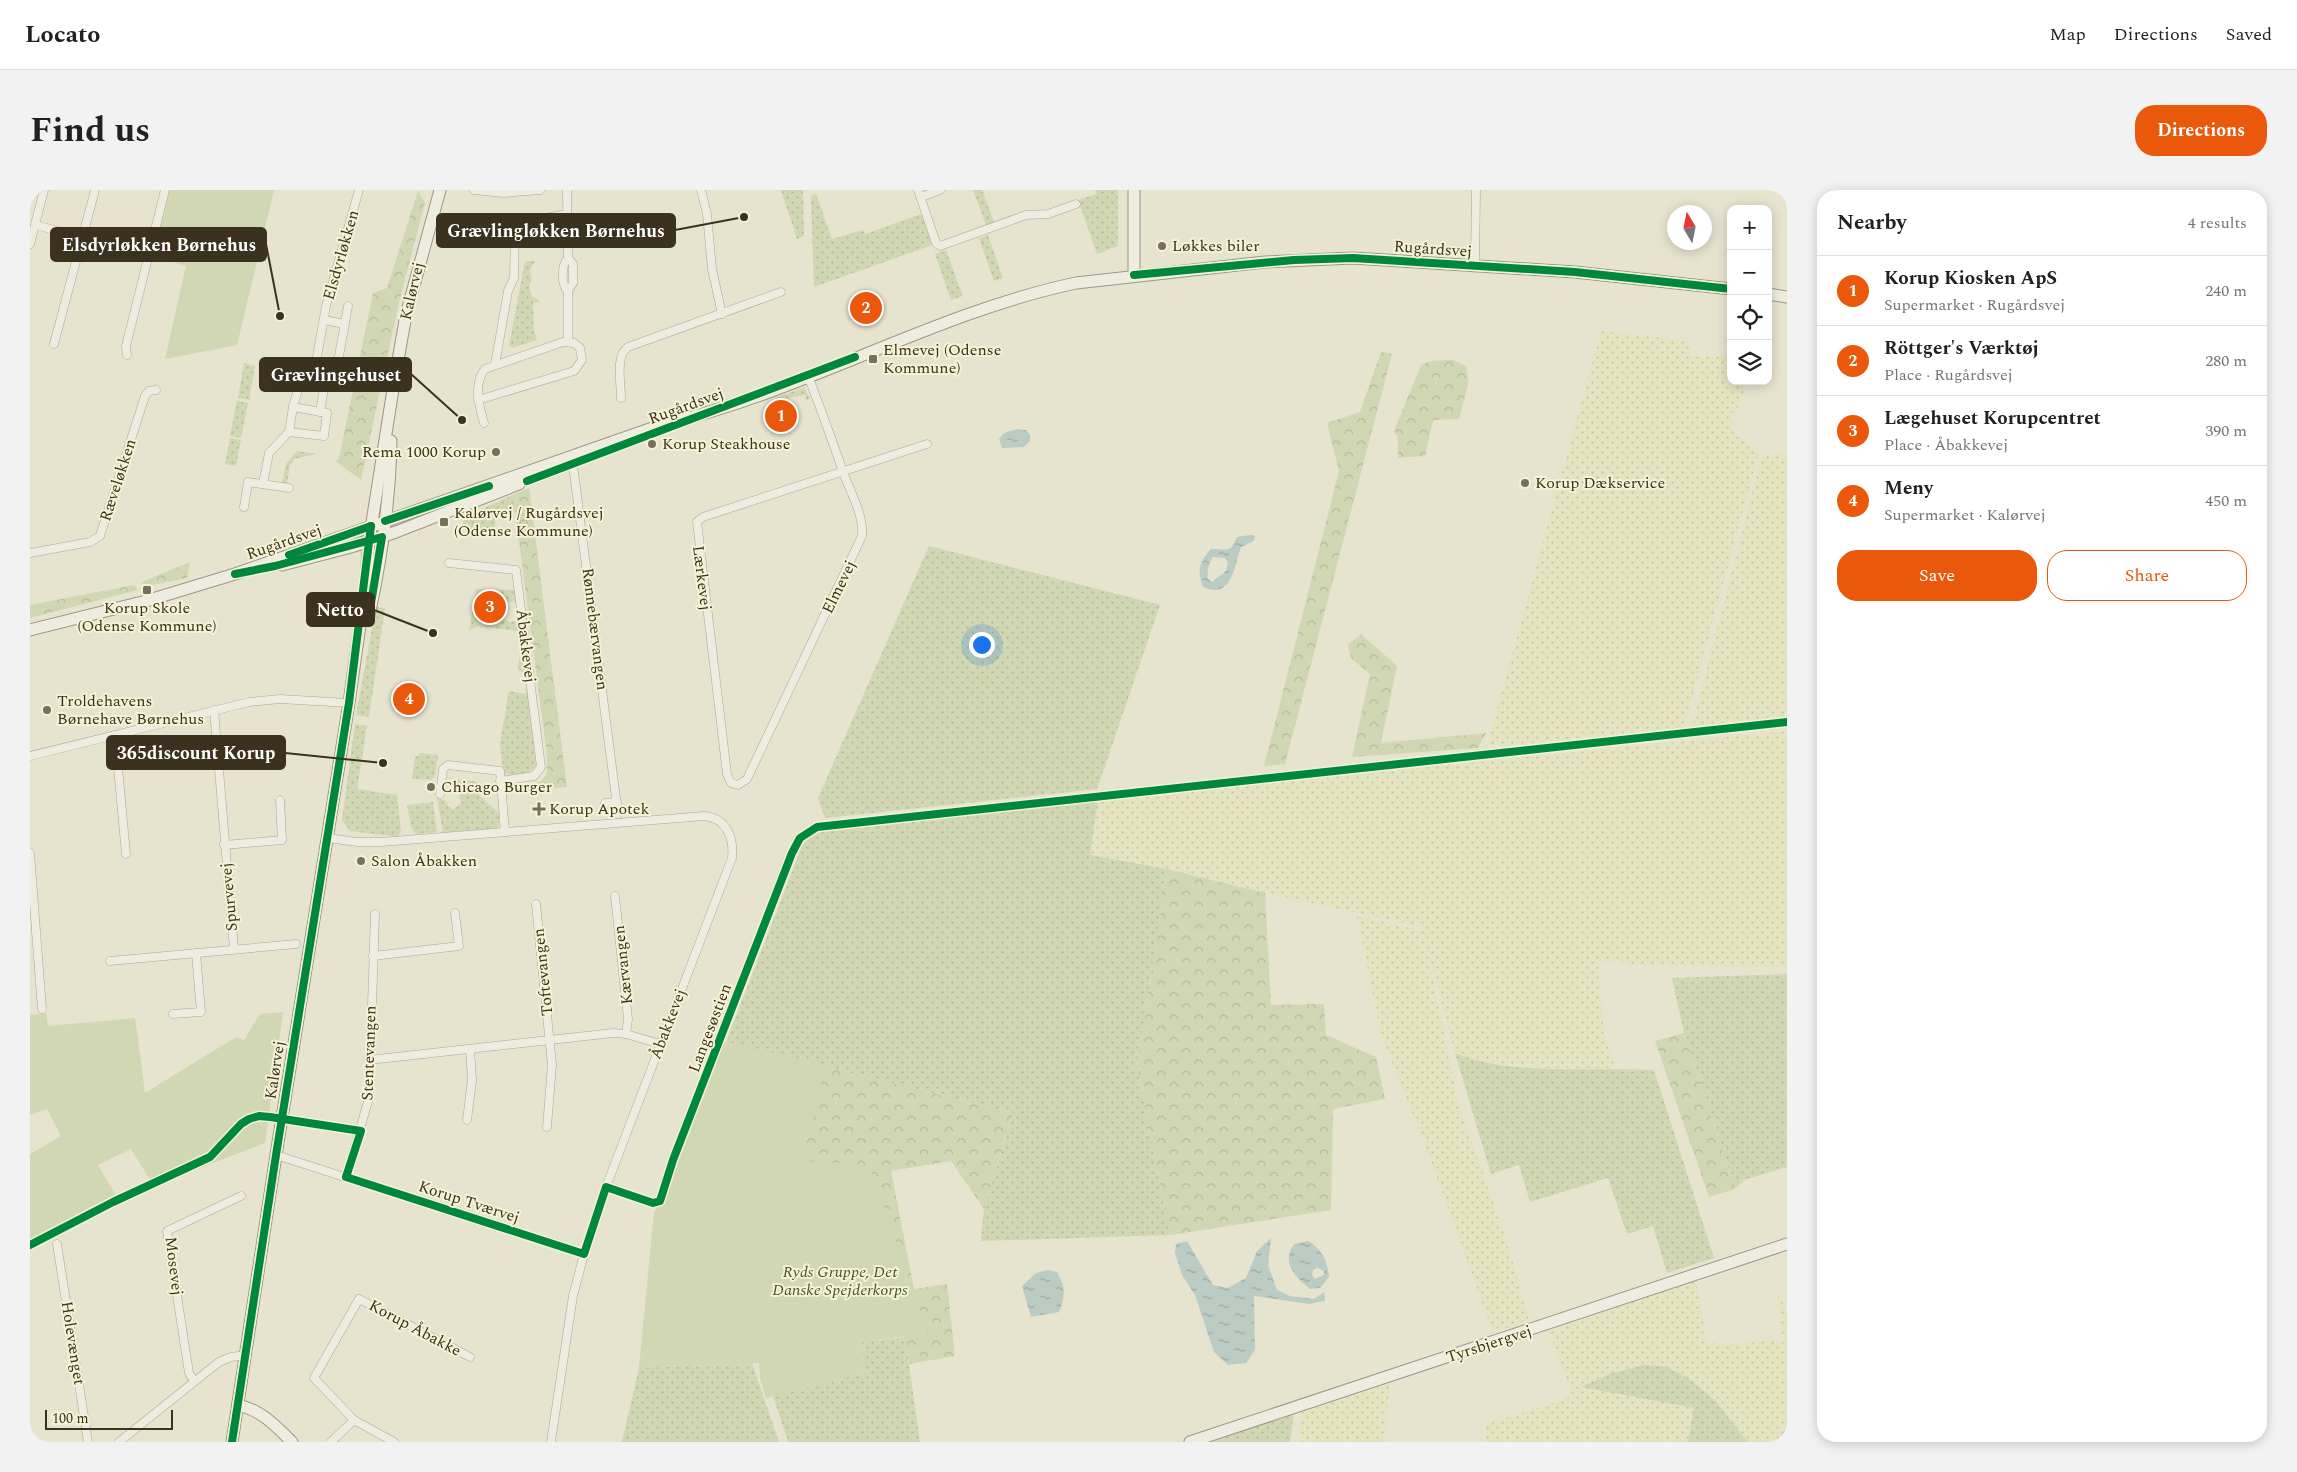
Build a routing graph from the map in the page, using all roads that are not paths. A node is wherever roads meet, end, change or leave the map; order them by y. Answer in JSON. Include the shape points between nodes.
{"nodes":[{"id":1,"x":44,"y":190,"type":"edge"},
{"id":2,"x":95,"y":190,"type":"edge"},
{"id":3,"x":165,"y":190,"type":"edge"},
{"id":4,"x":359,"y":190,"type":"edge"},
{"id":5,"x":440,"y":190,"type":"edge"},
{"id":6,"x":474,"y":190,"type":"edge"},
{"id":7,"x":540,"y":190,"type":"edge"},
{"id":8,"x":567,"y":190,"type":"edge"},
{"id":9,"x":701,"y":190,"type":"edge"},
{"id":10,"x":940,"y":190,"type":"edge"},
{"id":11,"x":1134,"y":190,"type":"edge"},
{"id":12,"x":1476,"y":190,"type":"edge"},
{"id":13,"x":920,"y":193,"type":"edge"},
{"id":14,"x":1076,"y":204,"type":"dead end"},
{"id":15,"x":567,"y":214,"type":"junction"},
{"id":16,"x":35,"y":225,"type":"junction"},
{"id":17,"x":84,"y":236,"type":"junction"},
{"id":18,"x":30,"y":244,"type":"edge"},
{"id":19,"x":149,"y":254,"type":"junction"},
{"id":20,"x":1475,"y":265,"type":"junction"},
{"id":21,"x":1134,"y":275,"type":"junction"},
{"id":22,"x":1727,"y":289,"type":"edge"},
{"id":23,"x":781,"y":292,"type":"dead end"},
{"id":24,"x":1772,"y":295,"type":"edge"},
{"id":25,"x":1787,"y":297,"type":"edge"},
{"id":26,"x":348,"y":306,"type":"dead end"},
{"id":27,"x":722,"y":314,"type":"junction"},
{"id":28,"x":324,"y":320,"type":"junction"},
{"id":29,"x":345,"y":324,"type":"junction"},
{"id":30,"x":568,"y":342,"type":"junction"},
{"id":31,"x":54,"y":344,"type":"dead end"},
{"id":32,"x":127,"y":355,"type":"dead end"},
{"id":33,"x":495,"y":365,"type":"junction"},
{"id":34,"x":808,"y":376,"type":"junction"},
{"id":35,"x":156,"y":390,"type":"dead end"},
{"id":36,"x":392,"y":394,"type":"junction"},
{"id":37,"x":621,"y":398,"type":"dead end"},
{"id":38,"x":478,"y":400,"type":"junction"},
{"id":39,"x":293,"y":407,"type":"junction"},
{"id":40,"x":320,"y":412,"type":"junction"},
{"id":41,"x":484,"y":423,"type":"dead end"},
{"id":42,"x":289,"y":432,"type":"junction"},
{"id":43,"x":927,"y":444,"type":"dead end"},
{"id":44,"x":573,"y":460,"type":"junction"},
{"id":45,"x":843,"y":472,"type":"junction"},
{"id":46,"x":263,"y":484,"type":"junction"},
{"id":47,"x":489,"y":486,"type":"junction"},
{"id":48,"x":289,"y":488,"type":"dead end"},
{"id":49,"x":388,"y":498,"type":"junction"},
{"id":50,"x":450,"y":500,"type":"junction"},
{"id":51,"x":244,"y":507,"type":"dead end"},
{"id":52,"x":384,"y":529,"type":"junction"},
{"id":53,"x":370,"y":533,"type":"junction"},
{"id":54,"x":30,"y":553,"type":"edge"},
{"id":55,"x":449,"y":563,"type":"dead end"},
{"id":56,"x":235,"y":574,"type":"junction"},
{"id":57,"x":30,"y":630,"type":"edge"},
{"id":58,"x":349,"y":703,"type":"junction"},
{"id":59,"x":214,"y":710,"type":"junction"},
{"id":60,"x":115,"y":735,"type":"junction"},
{"id":61,"x":30,"y":756,"type":"edge"},
{"id":62,"x":500,"y":781,"type":"junction"},
{"id":63,"x":734,"y":785,"type":"joint"},
{"id":64,"x":440,"y":794,"type":"dead end"},
{"id":65,"x":280,"y":800,"type":"dead end"},
{"id":66,"x":616,"y":802,"type":"junction"},
{"id":67,"x":605,"y":803,"type":"dead end"},
{"id":68,"x":618,"y":814,"type":"dead end"},
{"id":69,"x":505,"y":832,"type":"junction"},
{"id":70,"x":328,"y":838,"type":"junction"},
{"id":71,"x":224,"y":845,"type":"junction"},
{"id":72,"x":30,"y":853,"type":"edge"},
{"id":73,"x":126,"y":854,"type":"dead end"},
{"id":74,"x":615,"y":896,"type":"dead end"},
{"id":75,"x":536,"y":904,"type":"dead end"},
{"id":76,"x":455,"y":913,"type":"dead end"},
{"id":77,"x":375,"y":914,"type":"dead end"},
{"id":78,"x":296,"y":944,"type":"dead end"},
{"id":79,"x":234,"y":949,"type":"junction"},
{"id":80,"x":196,"y":953,"type":"junction"},
{"id":81,"x":373,"y":956,"type":"junction"},
{"id":82,"x":110,"y":961,"type":"dead end"},
{"id":83,"x":42,"y":1010,"type":"dead end"},
{"id":84,"x":173,"y":1014,"type":"dead end"},
{"id":85,"x":626,"y":1034,"type":"junction"},
{"id":86,"x":550,"y":1040,"type":"junction"},
{"id":87,"x":660,"y":1044,"type":"junction"},
{"id":88,"x":470,"y":1049,"type":"junction"},
{"id":89,"x":369,"y":1060,"type":"junction"},
{"id":90,"x":467,"y":1120,"type":"dead end"},
{"id":91,"x":547,"y":1127,"type":"dead end"},
{"id":92,"x":276,"y":1155,"type":"junction"},
{"id":93,"x":346,"y":1176,"type":"junction"},
{"id":94,"x":241,"y":1196,"type":"dead end"},
{"id":95,"x":57,"y":1244,"type":"dead end"},
{"id":96,"x":1787,"y":1244,"type":"edge"},
{"id":97,"x":584,"y":1254,"type":"junction"},
{"id":98,"x":246,"y":1355,"type":"junction"},
{"id":99,"x":470,"y":1357,"type":"dead end"},
{"id":100,"x":194,"y":1381,"type":"junction"},
{"id":101,"x":238,"y":1405,"type":"junction"},
{"id":102,"x":354,"y":1420,"type":"junction"},
{"id":103,"x":88,"y":1442,"type":"edge"},
{"id":104,"x":119,"y":1442,"type":"edge"},
{"id":105,"x":232,"y":1442,"type":"edge"},
{"id":106,"x":292,"y":1442,"type":"edge"},
{"id":107,"x":330,"y":1442,"type":"edge"},
{"id":108,"x":394,"y":1442,"type":"edge"},
{"id":109,"x":551,"y":1442,"type":"edge"},
{"id":110,"x":1190,"y":1442,"type":"edge"}],
"edges":[{"from":1,"to":16,"type":"street"},
{"from":2,"to":17,"type":"street"},
{"from":3,"to":19,"type":"street"},
{"from":4,"to":28,"type":"street","name":"Elsdyrløkken"},
{"from":5,"to":36,"type":"street","name":"Kalørvej","via":[[406,315]]},
{"from":6,"to":7,"type":"street","via":[[503,193]]},
{"from":8,"to":15,"type":"street"},
{"from":9,"to":27,"type":"street","via":[[707,214],[712,270]]},
{"from":10,"to":13,"type":"street"},
{"from":11,"to":21,"type":"street"},
{"from":12,"to":20,"type":"street","name":"Rugårdsvej"},
{"from":13,"to":14,"type":"street","via":[[936,243],[940,246],[1026,215],[1048,214]]},
{"from":15,"to":30,"type":"street","via":[[568,258],[564,265],[564,286],[568,291]]},
{"from":15,"to":33,"type":"street","via":[[524,222],[515,228],[514,278],[508,291]]},
{"from":16,"to":17,"type":"street"},
{"from":16,"to":18,"type":"street"},
{"from":17,"to":19,"type":"street"},
{"from":17,"to":31,"type":"street"},
{"from":19,"to":32,"type":"street","via":[[126,346]]},
{"from":20,"to":21,"type":"street","name":"Rugårdsvej","via":[[1328,258]]},
{"from":20,"to":22,"type":"street","name":"Rugårdsvej"},
{"from":21,"to":34,"type":"street","name":"Rugårdsvej","via":[[1039,292]]},
{"from":23,"to":27,"type":"street"},
{"from":24,"to":25,"type":"street"},
{"from":26,"to":29,"type":"street","name":"Elsdyrløkken"},
{"from":27,"to":37,"type":"street","via":[[624,350],[620,360]]},
{"from":28,"to":29,"type":"street","name":"Elsdyrløkken"},
{"from":28,"to":39,"type":"street","name":"Elsdyrløkken","via":[[314,374],[303,373]]},
{"from":29,"to":40,"type":"street","name":"Elsdyrløkken","via":[[334,384],[325,382]]},
{"from":30,"to":33,"type":"street"},
{"from":30,"to":38,"type":"street","via":[[577,344],[582,353],[580,364],[574,371]]},
{"from":33,"to":38,"type":"street","via":[[481,374]]},
{"from":34,"to":44,"type":"street","name":"Rugårdsvej","via":[[664,424]]},
{"from":34,"to":45,"type":"street","name":"Elmevej"},
{"from":35,"to":54,"type":"street","name":"Ræveløkken","via":[[145,396],[100,536],[90,542]]},
{"from":36,"to":49,"type":"street","name":"Kalørvej"},
{"from":36,"to":53,"type":"street","name":"Kalørvej"},
{"from":38,"to":41,"type":"street"},
{"from":39,"to":40,"type":"street"},
{"from":39,"to":42,"type":"street","name":"Elsdyrløkken"},
{"from":40,"to":42,"type":"street","name":"Elsdyrløkken","via":[[327,413],[324,436]]},
{"from":42,"to":46,"type":"street","via":[[269,454]]},
{"from":43,"to":45,"type":"street"},
{"from":44,"to":47,"type":"street","name":"Rugårdsvej"},
{"from":44,"to":52,"type":"street","name":"Rugårdsvej"},
{"from":44,"to":66,"type":"street","name":"Rønnebærvangen"},
{"from":45,"to":63,"type":"street","name":"Elmevej","via":[[862,525],[861,540],[747,779]]},
{"from":45,"to":63,"type":"street","name":"Lærkevej","via":[[703,517],[697,522],[728,778]]},
{"from":46,"to":48,"type":"street"},
{"from":46,"to":51,"type":"street","via":[[248,482]]},
{"from":47,"to":50,"type":"street","name":"Rugårdsvej"},
{"from":47,"to":52,"type":"street","via":[[466,499]]},
{"from":49,"to":50,"type":"street","via":[[396,507]]},
{"from":49,"to":52,"type":"street","name":"Kalørvej"},
{"from":50,"to":52,"type":"street","name":"Rugårdsvej"},
{"from":52,"to":53,"type":"street","name":"Rugårdsvej"},
{"from":52,"to":58,"type":"street","name":"Kalørvej","via":[[374,595]]},
{"from":53,"to":56,"type":"street","name":"Rugårdsvej"},
{"from":53,"to":56,"type":"street","name":"Rugårdsvej","via":[[275,566]]},
{"from":53,"to":58,"type":"street","name":"Kalørvej"},
{"from":55,"to":62,"type":"street","name":"Åbakkevej","via":[[516,570],[541,767],[534,776]]},
{"from":56,"to":57,"type":"street","name":"Rugårdsvej","via":[[146,601]]},
{"from":58,"to":59,"type":"street","via":[[280,699]]},
{"from":58,"to":70,"type":"street","name":"Kalørvej"},
{"from":59,"to":60,"type":"street"},
{"from":59,"to":71,"type":"street","name":"Spurvevej"},
{"from":60,"to":61,"type":"street"},
{"from":60,"to":73,"type":"street"},
{"from":62,"to":64,"type":"street","via":[[500,771],[448,765],[443,769]]},
{"from":62,"to":69,"type":"street"},
{"from":65,"to":71,"type":"street","name":"Spurvevej","via":[[282,840]]},
{"from":66,"to":67,"type":"street"},
{"from":66,"to":68,"type":"street","name":"Rønnebærvangen"},
{"from":69,"to":70,"type":"street","name":"Åbakkevej","via":[[372,842]]},
{"from":69,"to":87,"type":"street","name":"Åbakkevej","via":[[700,816],[718,820],[727,828],[733,847],[732,858]]},
{"from":70,"to":92,"type":"street","name":"Kalørvej"},
{"from":71,"to":79,"type":"street","name":"Spurvevej"},
{"from":72,"to":83,"type":"street"},
{"from":74,"to":85,"type":"street","name":"Kærvangen","via":[[628,1019]]},
{"from":75,"to":86,"type":"street","name":"Toftevangen"},
{"from":76,"to":81,"type":"street","via":[[459,946]]},
{"from":77,"to":81,"type":"street","name":"Stentevangen"},
{"from":78,"to":79,"type":"street"},
{"from":79,"to":80,"type":"street"},
{"from":80,"to":82,"type":"street"},
{"from":80,"to":84,"type":"street","via":[[201,1012]]},
{"from":81,"to":89,"type":"street","name":"Stentevangen"},
{"from":85,"to":86,"type":"street"},
{"from":85,"to":87,"type":"street"},
{"from":86,"to":88,"type":"street"},
{"from":86,"to":91,"type":"street","name":"Toftevangen","via":[[552,1086]]},
{"from":87,"to":97,"type":"street","name":"Åbakkevej"},
{"from":88,"to":89,"type":"street"},
{"from":88,"to":90,"type":"street","via":[[472,1080]]},
{"from":89,"to":93,"type":"street","name":"Stentevangen","via":[[366,1112]]},
{"from":92,"to":93,"type":"street","name":"Korup Tværvej"},
{"from":92,"to":98,"type":"street","name":"Kalørvej"},
{"from":93,"to":97,"type":"street","name":"Korup Tværvej"},
{"from":94,"to":100,"type":"street","name":"Mosevej","via":[[167,1230],[189,1373]]},
{"from":95,"to":103,"type":"street","name":"Holevænget"},
{"from":96,"to":110,"type":"street","name":"Tyrsbjergvej"},
{"from":97,"to":109,"type":"street","name":"Åbakkevej","via":[[573,1296]]},
{"from":98,"to":100,"type":"street","via":[[219,1362]]},
{"from":98,"to":101,"type":"street","name":"Kalørvej"},
{"from":99,"to":102,"type":"street","name":"Korup Åbakke","via":[[359,1299],[314,1378]]},
{"from":100,"to":104,"type":"street"},
{"from":101,"to":105,"type":"street","name":"Kalørvej"},
{"from":101,"to":106,"type":"street","via":[[264,1416]]},
{"from":102,"to":107,"type":"street"},
{"from":102,"to":108,"type":"street","name":"Korup Åbakke"}]}
